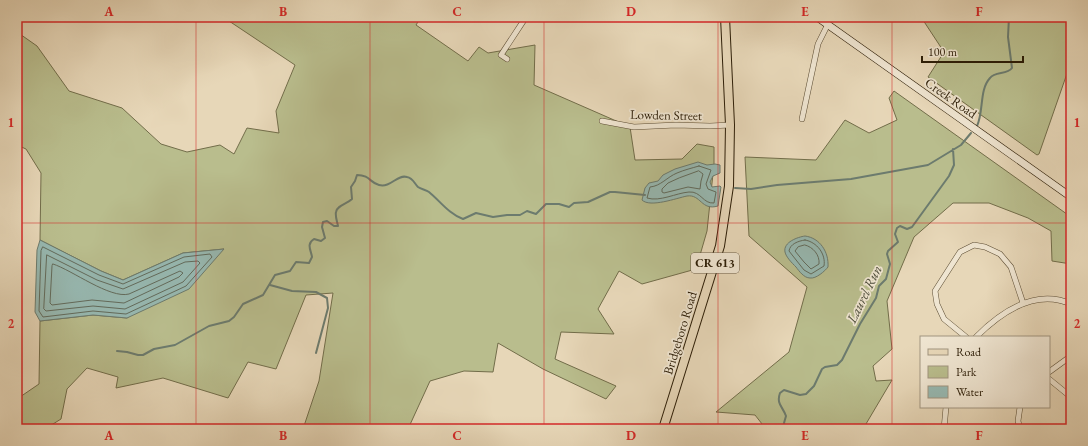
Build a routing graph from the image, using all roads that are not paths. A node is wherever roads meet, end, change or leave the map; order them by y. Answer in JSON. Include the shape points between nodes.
{"nodes":[{"id":1,"x":526,"y":17,"type":"edge"},
{"id":2,"x":725,"y":17,"type":"edge"},
{"id":3,"x":817,"y":17,"type":"edge"},
{"id":4,"x":828,"y":24,"type":"junction"},
{"id":5,"x":507,"y":59,"type":"dead end"},
{"id":6,"x":802,"y":119,"type":"dead end"},
{"id":7,"x":602,"y":121,"type":"dead end"},
{"id":8,"x":730,"y":125,"type":"junction"},
{"id":9,"x":1071,"y":197,"type":"edge"},
{"id":10,"x":1023,"y":303,"type":"junction"},
{"id":11,"x":1071,"y":304,"type":"edge"},
{"id":12,"x":965,"y":336,"type":"edge"},
{"id":13,"x":977,"y":336,"type":"edge"},
{"id":14,"x":1071,"y":356,"type":"edge"},
{"id":15,"x":1050,"y":371,"type":"edge"},
{"id":16,"x":1050,"y":380,"type":"edge"},
{"id":17,"x":1071,"y":397,"type":"edge"},
{"id":18,"x":946,"y":408,"type":"edge"},
{"id":19,"x":1020,"y":408,"type":"edge"},
{"id":20,"x":129,"y":429,"type":"edge"},
{"id":21,"x":168,"y":429,"type":"edge"},
{"id":22,"x":663,"y":429,"type":"edge"},
{"id":23,"x":944,"y":429,"type":"edge"},
{"id":24,"x":1020,"y":429,"type":"edge"}],
"edges":[{"from":1,"to":5,"type":"street","via":[[501,55]]},
{"from":2,"to":8,"type":"main road","number":"CR 613"},
{"from":3,"to":4,"type":"main road","name":"Creek Road"},
{"from":4,"to":6,"type":"street","via":[[818,44]]},
{"from":4,"to":9,"type":"main road","name":"Creek Road"},
{"from":7,"to":8,"type":"street","name":"Lowden Street","via":[[634,127]]},
{"from":8,"to":22,"type":"main road","name":"Bridgeboro Road","number":"CR 613","via":[[729,186],[720,246]]},
{"from":10,"to":11,"type":"street","via":[[1048,299]]},
{"from":10,"to":12,"type":"street","via":[[1011,267],[1000,254],[974,245],[960,252],[935,292],[944,319]]},
{"from":10,"to":13,"type":"street","via":[[1005,312]]},
{"from":14,"to":15,"type":"street"},
{"from":16,"to":17,"type":"street"},
{"from":18,"to":23,"type":"street"},
{"from":19,"to":24,"type":"street"},
{"from":20,"to":21,"type":"street"}]}
